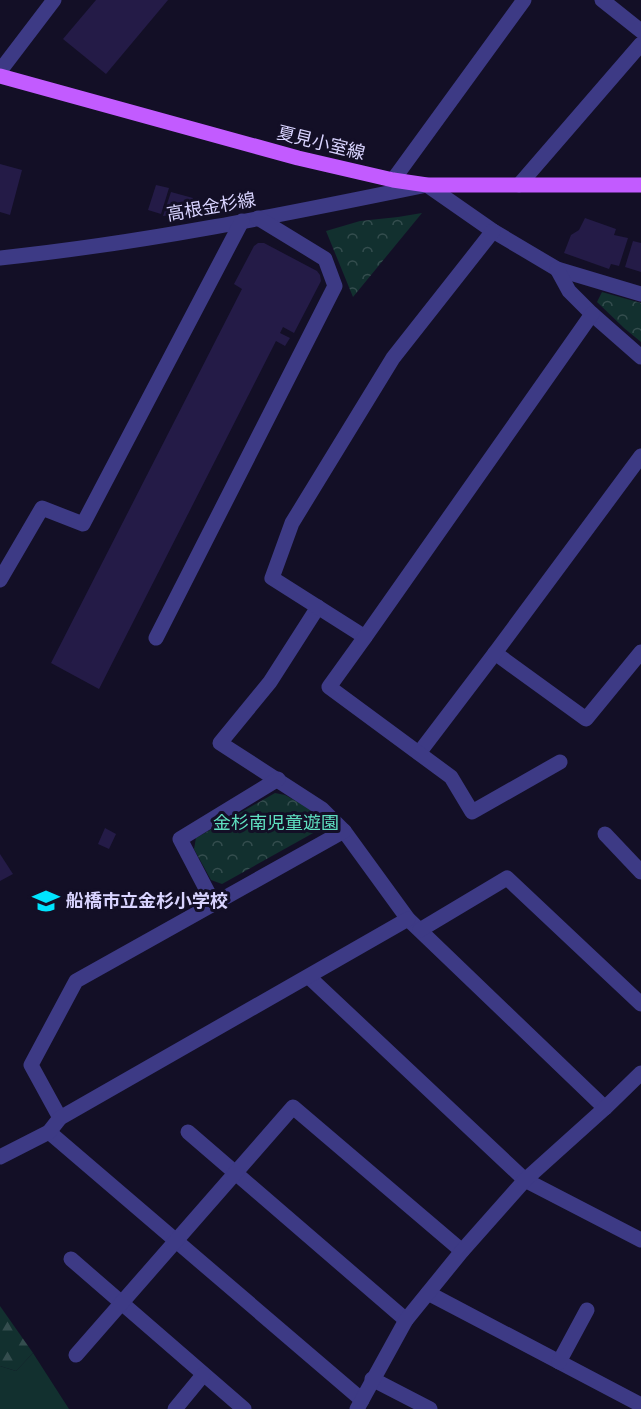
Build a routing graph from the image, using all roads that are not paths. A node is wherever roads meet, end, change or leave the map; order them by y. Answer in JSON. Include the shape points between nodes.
{"nodes":[{"id":1,"x":54,"y":0,"type":"edge"},
{"id":2,"x":524,"y":0,"type":"edge"},
{"id":3,"x":602,"y":0,"type":"edge"},
{"id":4,"x":641,"y":31,"type":"edge"},
{"id":5,"x":641,"y":44,"type":"edge"},
{"id":6,"x":0,"y":71,"type":"edge"},
{"id":7,"x":0,"y":76,"type":"edge"},
{"id":8,"x":393,"y":180,"type":"junction"},
{"id":9,"x":427,"y":185,"type":"junction"},
{"id":10,"x":519,"y":185,"type":"junction"},
{"id":11,"x":641,"y":185,"type":"edge"},
{"id":12,"x":258,"y":218,"type":"junction"},
{"id":13,"x":242,"y":221,"type":"junction"},
{"id":14,"x":493,"y":231,"type":"junction"},
{"id":15,"x":0,"y":258,"type":"edge"},
{"id":16,"x":557,"y":269,"type":"junction"},
{"id":17,"x":641,"y":294,"type":"edge"},
{"id":18,"x":592,"y":314,"type":"junction"},
{"id":19,"x":641,"y":357,"type":"edge"},
{"id":20,"x":641,"y":456,"type":"edge"},
{"id":21,"x":0,"y":580,"type":"edge"},
{"id":22,"x":318,"y":607,"type":"junction"},
{"id":23,"x":156,"y":638,"type":"dead end"},
{"id":24,"x":365,"y":638,"type":"junction"},
{"id":25,"x":641,"y":652,"type":"edge"},
{"id":26,"x":495,"y":653,"type":"junction"},
{"id":27,"x":419,"y":753,"type":"junction"},
{"id":28,"x":560,"y":762,"type":"dead end"},
{"id":29,"x":278,"y":779,"type":"junction"},
{"id":30,"x":344,"y":831,"type":"junction"},
{"id":31,"x":605,"y":834,"type":"dead end"},
{"id":32,"x":641,"y":872,"type":"edge"},
{"id":33,"x":214,"y":904,"type":"junction"},
{"id":34,"x":408,"y":919,"type":"junction"},
{"id":35,"x":420,"y":930,"type":"junction"},
{"id":36,"x":309,"y":977,"type":"junction"},
{"id":37,"x":641,"y":1004,"type":"edge"},
{"id":38,"x":637,"y":1082,"type":"edge"},
{"id":39,"x":605,"y":1108,"type":"junction"},
{"id":40,"x":60,"y":1118,"type":"junction"},
{"id":41,"x":49,"y":1132,"type":"junction"},
{"id":42,"x":188,"y":1132,"type":"dead end"},
{"id":43,"x":0,"y":1157,"type":"edge"},
{"id":44,"x":236,"y":1172,"type":"junction"},
{"id":45,"x":525,"y":1180,"type":"junction"},
{"id":46,"x":176,"y":1240,"type":"junction"},
{"id":47,"x":641,"y":1240,"type":"edge"},
{"id":48,"x":462,"y":1251,"type":"junction"},
{"id":49,"x":71,"y":1259,"type":"dead end"},
{"id":50,"x":428,"y":1293,"type":"junction"},
{"id":51,"x":121,"y":1303,"type":"junction"},
{"id":52,"x":587,"y":1310,"type":"dead end"},
{"id":53,"x":406,"y":1320,"type":"junction"},
{"id":54,"x":76,"y":1356,"type":"dead end"},
{"id":55,"x":559,"y":1362,"type":"junction"},
{"id":56,"x":203,"y":1375,"type":"junction"},
{"id":57,"x":372,"y":1379,"type":"junction"},
{"id":58,"x":360,"y":1404,"type":"edge"},
{"id":59,"x":641,"y":1405,"type":"edge"},
{"id":60,"x":175,"y":1409,"type":"edge"},
{"id":61,"x":244,"y":1409,"type":"edge"},
{"id":62,"x":430,"y":1409,"type":"edge"}],
"edges":[{"from":1,"to":6,"type":"street"},
{"from":2,"to":8,"type":"street"},
{"from":3,"to":4,"type":"street"},
{"from":5,"to":10,"type":"street"},
{"from":7,"to":8,"type":"main road","name":"夏見小室線","via":[[298,158]]},
{"from":8,"to":9,"type":"main road","name":"夏見小室線"},
{"from":9,"to":10,"type":"main road","name":"夏見小室線"},
{"from":9,"to":12,"type":"street","name":"高根金杉線"},
{"from":9,"to":14,"type":"street"},
{"from":10,"to":11,"type":"main road","name":"夏見小室線"},
{"from":12,"to":13,"type":"street","name":"高根金杉線"},
{"from":12,"to":23,"type":"street","via":[[325,259],[335,286]]},
{"from":13,"to":15,"type":"street","name":"高根金杉線"},
{"from":13,"to":21,"type":"street","via":[[83,524],[42,508]]},
{"from":14,"to":16,"type":"street"},
{"from":14,"to":22,"type":"street","via":[[393,358],[292,523],[272,578]]},
{"from":16,"to":17,"type":"street"},
{"from":16,"to":18,"type":"street","via":[[569,291]]},
{"from":18,"to":19,"type":"street"},
{"from":18,"to":24,"type":"street"},
{"from":20,"to":26,"type":"street"},
{"from":22,"to":24,"type":"street"},
{"from":22,"to":29,"type":"street","via":[[270,682],[220,742]]},
{"from":24,"to":27,"type":"street","via":[[329,687]]},
{"from":25,"to":26,"type":"street","via":[[586,719]]},
{"from":26,"to":27,"type":"street"},
{"from":27,"to":28,"type":"street","via":[[451,777],[472,812]]},
{"from":29,"to":30,"type":"street","via":[[322,809]]},
{"from":29,"to":33,"type":"street","via":[[180,839]]},
{"from":30,"to":33,"type":"street"},
{"from":30,"to":34,"type":"street"},
{"from":31,"to":32,"type":"street"},
{"from":33,"to":40,"type":"street","via":[[76,981],[31,1065]]},
{"from":34,"to":35,"type":"street"},
{"from":34,"to":36,"type":"street"},
{"from":35,"to":37,"type":"street","via":[[507,878]]},
{"from":35,"to":39,"type":"street"},
{"from":36,"to":40,"type":"street"},
{"from":36,"to":45,"type":"street"},
{"from":38,"to":39,"type":"street"},
{"from":39,"to":45,"type":"street"},
{"from":40,"to":41,"type":"street"},
{"from":41,"to":43,"type":"street"},
{"from":41,"to":46,"type":"street"},
{"from":42,"to":44,"type":"street"},
{"from":44,"to":46,"type":"street"},
{"from":44,"to":48,"type":"street","via":[[293,1107]]},
{"from":44,"to":53,"type":"street"},
{"from":45,"to":47,"type":"street"},
{"from":45,"to":48,"type":"street"},
{"from":46,"to":51,"type":"street"},
{"from":46,"to":58,"type":"street"},
{"from":48,"to":50,"type":"street"},
{"from":49,"to":51,"type":"street"},
{"from":50,"to":53,"type":"street"},
{"from":50,"to":55,"type":"street"},
{"from":51,"to":54,"type":"street"},
{"from":51,"to":56,"type":"street"},
{"from":52,"to":55,"type":"street"},
{"from":53,"to":57,"type":"street"},
{"from":55,"to":59,"type":"street"},
{"from":56,"to":60,"type":"street"},
{"from":56,"to":61,"type":"street"},
{"from":57,"to":58,"type":"street"},
{"from":57,"to":62,"type":"street"}]}
